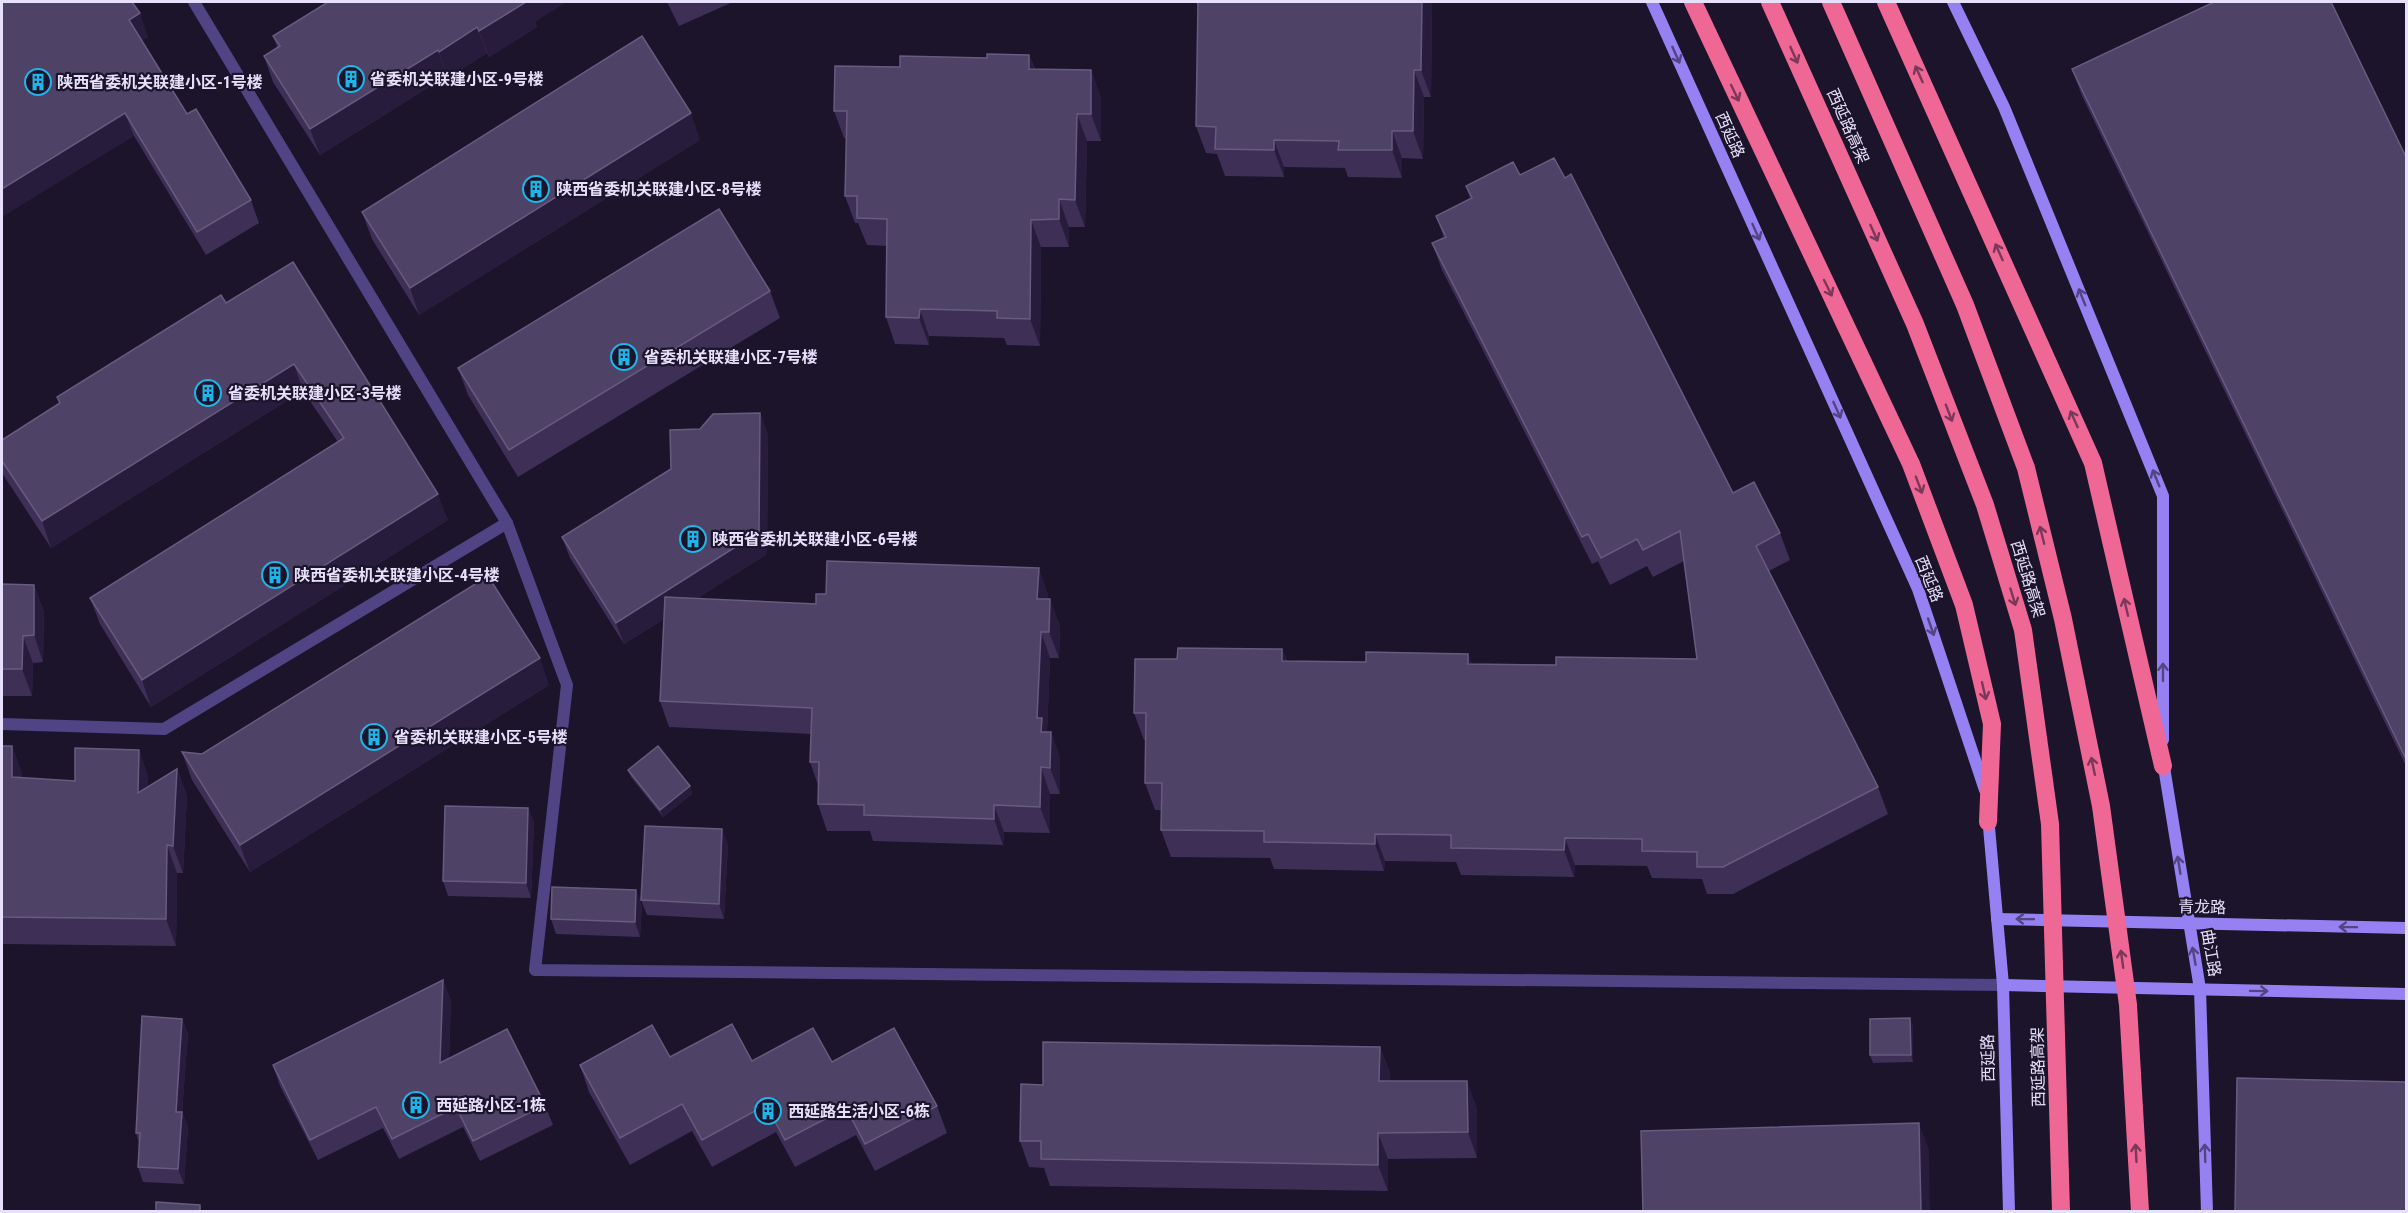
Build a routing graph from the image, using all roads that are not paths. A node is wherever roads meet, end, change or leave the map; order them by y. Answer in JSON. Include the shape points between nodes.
{"nodes":[{"id":1,"x":194,"y":2,"type":"edge"},
{"id":2,"x":1652,"y":2,"type":"edge"},
{"id":3,"x":1693,"y":2,"type":"edge"},
{"id":4,"x":1770,"y":2,"type":"edge"},
{"id":5,"x":1831,"y":2,"type":"edge"},
{"id":6,"x":1886,"y":2,"type":"edge"},
{"id":7,"x":1953,"y":2,"type":"edge"},
{"id":8,"x":507,"y":523,"type":"junction"},
{"id":9,"x":2,"y":724,"type":"edge"},
{"id":10,"x":2163,"y":766,"type":"junction"},
{"id":11,"x":1988,"y":822,"type":"junction"},
{"id":12,"x":1997,"y":919,"type":"junction"},
{"id":13,"x":2188,"y":923,"type":"junction"},
{"id":14,"x":2406,"y":928,"type":"edge"},
{"id":15,"x":2003,"y":985,"type":"junction"},
{"id":16,"x":2200,"y":989,"type":"junction"},
{"id":17,"x":2406,"y":994,"type":"edge"},
{"id":18,"x":2009,"y":1212,"type":"edge"},
{"id":19,"x":2061,"y":1212,"type":"edge"},
{"id":20,"x":2140,"y":1212,"type":"edge"},
{"id":21,"x":2207,"y":1212,"type":"edge"}],
"edges":[{"from":1,"to":8,"type":"street"},
{"from":2,"to":11,"type":"main road","name":"西延路","one_way":true,"via":[[1918,589],[1984,787]]},
{"from":3,"to":11,"type":"highway","one_way":true,"via":[[1911,464],[1964,605],[1992,724]]},
{"from":4,"to":19,"type":"highway","name":"西延路高架","one_way":true,"via":[[1915,324],[1985,505],[2023,630],[2050,824]]},
{"from":20,"to":5,"type":"highway","name":"西延路高架","one_way":true,"via":[[2128,1005],[2101,806],[2063,619],[2026,468],[1965,304]]},
{"from":10,"to":6,"type":"highway","one_way":true,"via":[[2093,463]]},
{"from":10,"to":7,"type":"main road","one_way":true,"via":[[2163,496],[2004,107]]},
{"from":8,"to":9,"type":"street","via":[[164,729]]},
{"from":8,"to":15,"type":"street","via":[[567,685],[535,970]]},
{"from":13,"to":10,"type":"main road","one_way":true},
{"from":11,"to":12,"type":"main road","name":"西延路"},
{"from":13,"to":12,"type":"main road","name":"青龙路","one_way":true},
{"from":12,"to":15,"type":"main road","name":"西延路"},
{"from":14,"to":13,"type":"main road","name":"青龙路","one_way":true},
{"from":16,"to":13,"type":"main road","name":"曲江路","one_way":true},
{"from":15,"to":16,"type":"main road"},
{"from":15,"to":18,"type":"main road","name":"西延路"},
{"from":16,"to":17,"type":"main road","one_way":true},
{"from":21,"to":16,"type":"main road","one_way":true}]}
